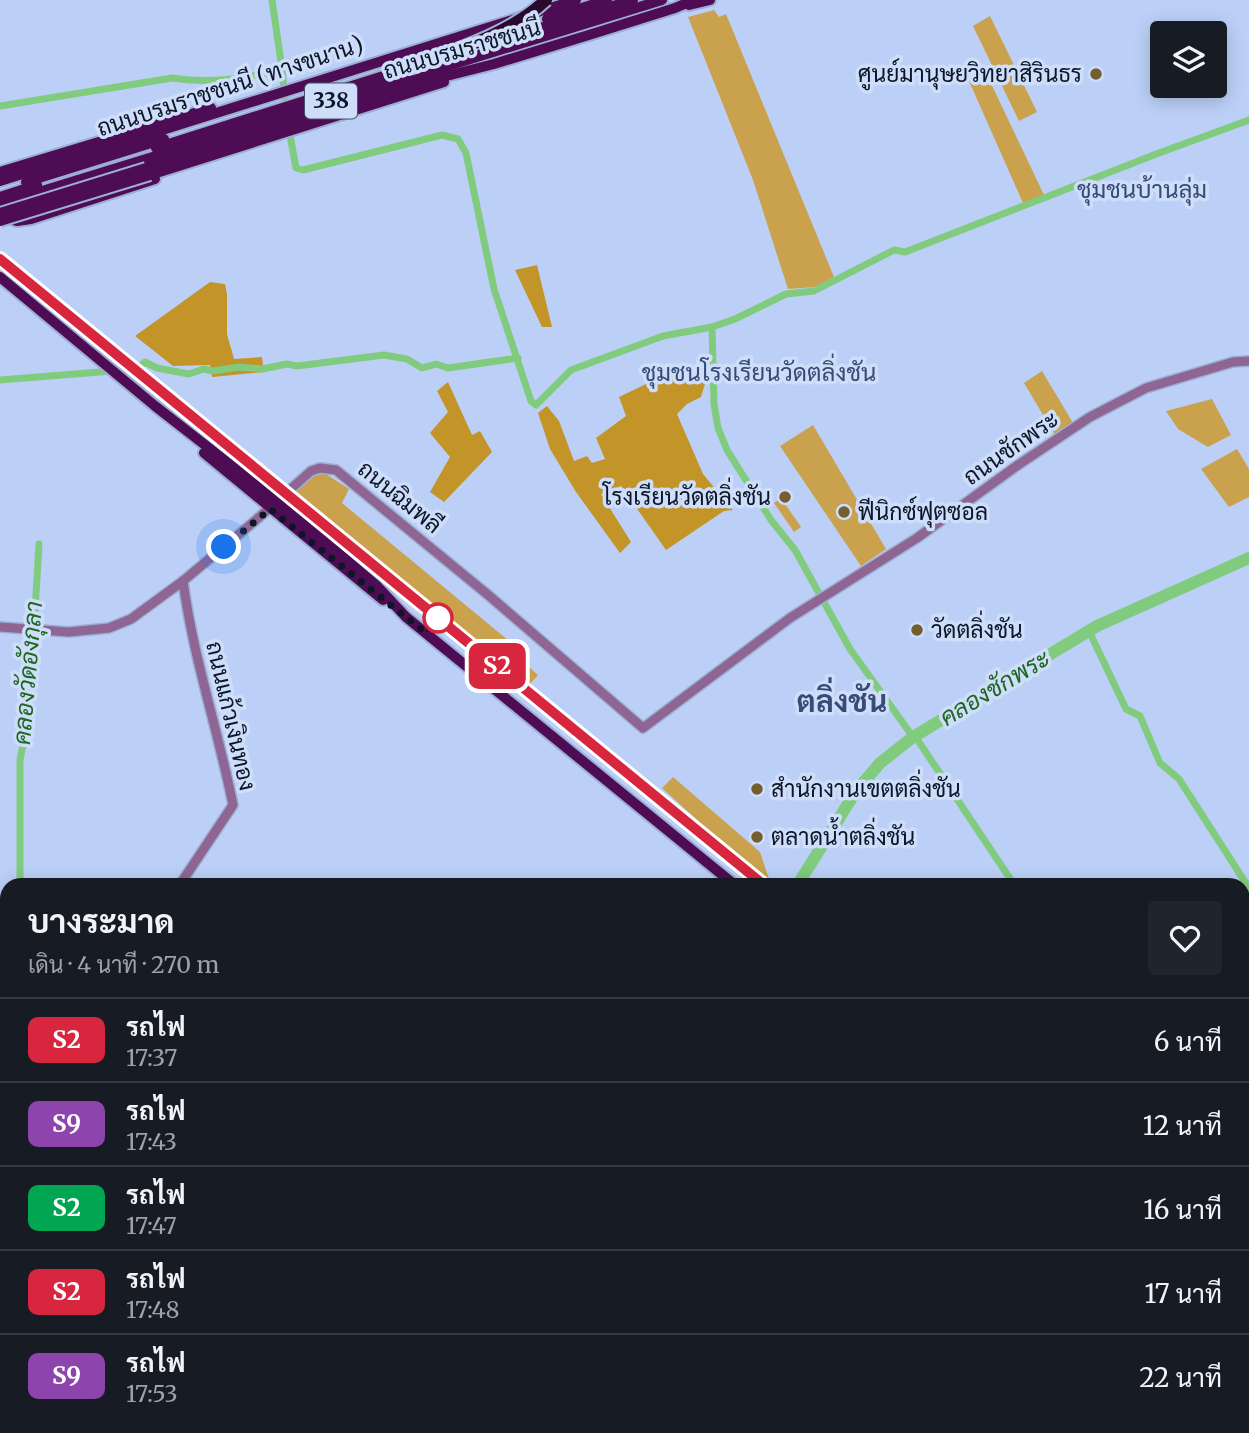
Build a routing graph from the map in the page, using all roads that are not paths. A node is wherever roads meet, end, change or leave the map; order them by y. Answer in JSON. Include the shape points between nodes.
{"nodes":[{"id":1,"x":540,"y":0,"type":"edge"},
{"id":2,"x":546,"y":0,"type":"edge"},
{"id":3,"x":576,"y":0,"type":"edge"},
{"id":4,"x":607,"y":0,"type":"edge"},
{"id":5,"x":633,"y":0,"type":"edge"},
{"id":6,"x":662,"y":0,"type":"edge"},
{"id":7,"x":694,"y":0,"type":"edge"},
{"id":8,"x":710,"y":0,"type":"edge"},
{"id":9,"x":595,"y":2,"type":"edge"},
{"id":10,"x":674,"y":8,"type":"junction"},
{"id":11,"x":529,"y":14,"type":"junction"},
{"id":12,"x":473,"y":31,"type":"joint"},
{"id":13,"x":410,"y":68,"type":"junction"},
{"id":14,"x":296,"y":92,"type":"junction"},
{"id":15,"x":283,"y":96,"type":"junction"},
{"id":16,"x":254,"y":100,"type":"junction"},
{"id":17,"x":285,"y":128,"type":"junction"},
{"id":18,"x":138,"y":143,"type":"junction"},
{"id":19,"x":243,"y":147,"type":"junction"},
{"id":20,"x":0,"y":172,"type":"edge"},
{"id":21,"x":148,"y":172,"type":"junction"},
{"id":22,"x":0,"y":181,"type":"edge"},
{"id":23,"x":0,"y":191,"type":"edge"},
{"id":24,"x":0,"y":197,"type":"edge"},
{"id":25,"x":0,"y":204,"type":"edge"},
{"id":26,"x":0,"y":213,"type":"edge"},
{"id":27,"x":0,"y":221,"type":"edge"},
{"id":28,"x":1,"y":284,"type":"edge"},
{"id":29,"x":1249,"y":361,"type":"edge"},
{"id":30,"x":274,"y":505,"type":"junction"},
{"id":31,"x":183,"y":581,"type":"junction"},
{"id":32,"x":0,"y":627,"type":"edge"},
{"id":33,"x":643,"y":728,"type":"joint"},
{"id":34,"x":184,"y":878,"type":"edge"},
{"id":35,"x":726,"y":878,"type":"edge"}],
"edges":[{"from":1,"to":11,"type":"main road"},
{"from":2,"to":13,"type":"highway","bridge":true,"via":[[506,27]]},
{"from":3,"to":11,"type":"main road","name":"ถนนบรมราชชนนี","number":"338"},
{"from":4,"to":9,"type":"main road","name":"ถนนบรมราชชนนี"},
{"from":5,"to":13,"type":"main road","number":"338","bridge":true},
{"from":6,"to":25,"type":"main road","number":"338"},
{"from":7,"to":10,"type":"main road","name":"ถนนบรมราชชนนี","number":"338"},
{"from":8,"to":10,"type":"main road","number":"338"},
{"from":9,"to":14,"type":"main road","name":"ถนนบรมราชชนนี"},
{"from":10,"to":17,"type":"main road","name":"ถนนบรมราชชนนี","number":"338","via":[[494,64],[432,78]]},
{"from":11,"to":12,"type":"main road","name":"ถนนบรมราชชนนี","number":"338"},
{"from":12,"to":14,"type":"main road","name":"ถนนบรมราชชนนี (ทางขนาน)","number":"338"},
{"from":13,"to":24,"type":"main road","number":"338"},
{"from":14,"to":15,"type":"main road","name":"ถนนบรมราชชนนี (ทางขนาน)","number":"338"},
{"from":15,"to":16,"type":"main road","name":"ถนนบรมราชชนนี (ทางขนาน)","number":"338"},
{"from":15,"to":18,"type":"main road","number":"338"},
{"from":16,"to":18,"type":"main road","name":"ถนนบรมราชชนนี (ทางขนาน)","number":"338"},
{"from":16,"to":20,"type":"main road","via":[[203,110]]},
{"from":17,"to":19,"type":"main road","number":"338"},
{"from":17,"to":21,"type":"main road","name":"ถนนบรมราชชนนี","number":"338"},
{"from":18,"to":22,"type":"main road","name":"ถนนบรมราชชนนี (ทางขนาน)","number":"338"},
{"from":18,"to":23,"type":"main road","number":"338"},
{"from":19,"to":21,"type":"main road","number":"338"},
{"from":19,"to":26,"type":"main road","via":[[31,219],[17,221]]},
{"from":21,"to":26,"type":"main road","name":"ถนนบรมราชชนนี","number":"338","bridge":true},
{"from":21,"to":27,"type":"main road","number":"338","bridge":true},
{"from":28,"to":30,"type":"main road"},
{"from":29,"to":33,"type":"street","name":"ถนนชักพระ","via":[[1146,388],[1055,439],[917,538],[816,601]]},
{"from":30,"to":31,"type":"street","name":"ถนนฉิมพลี"},
{"from":30,"to":33,"type":"street","name":"ถนนฉิมพลี","via":[[311,471],[336,470]]},
{"from":30,"to":35,"type":"main road"},
{"from":31,"to":32,"type":"street","name":"ถนนฉิมพลี","via":[[135,617],[109,628],[69,632]]},
{"from":31,"to":34,"type":"street","name":"ถนนแก้วเงินทอง","via":[[233,805]]}]}
